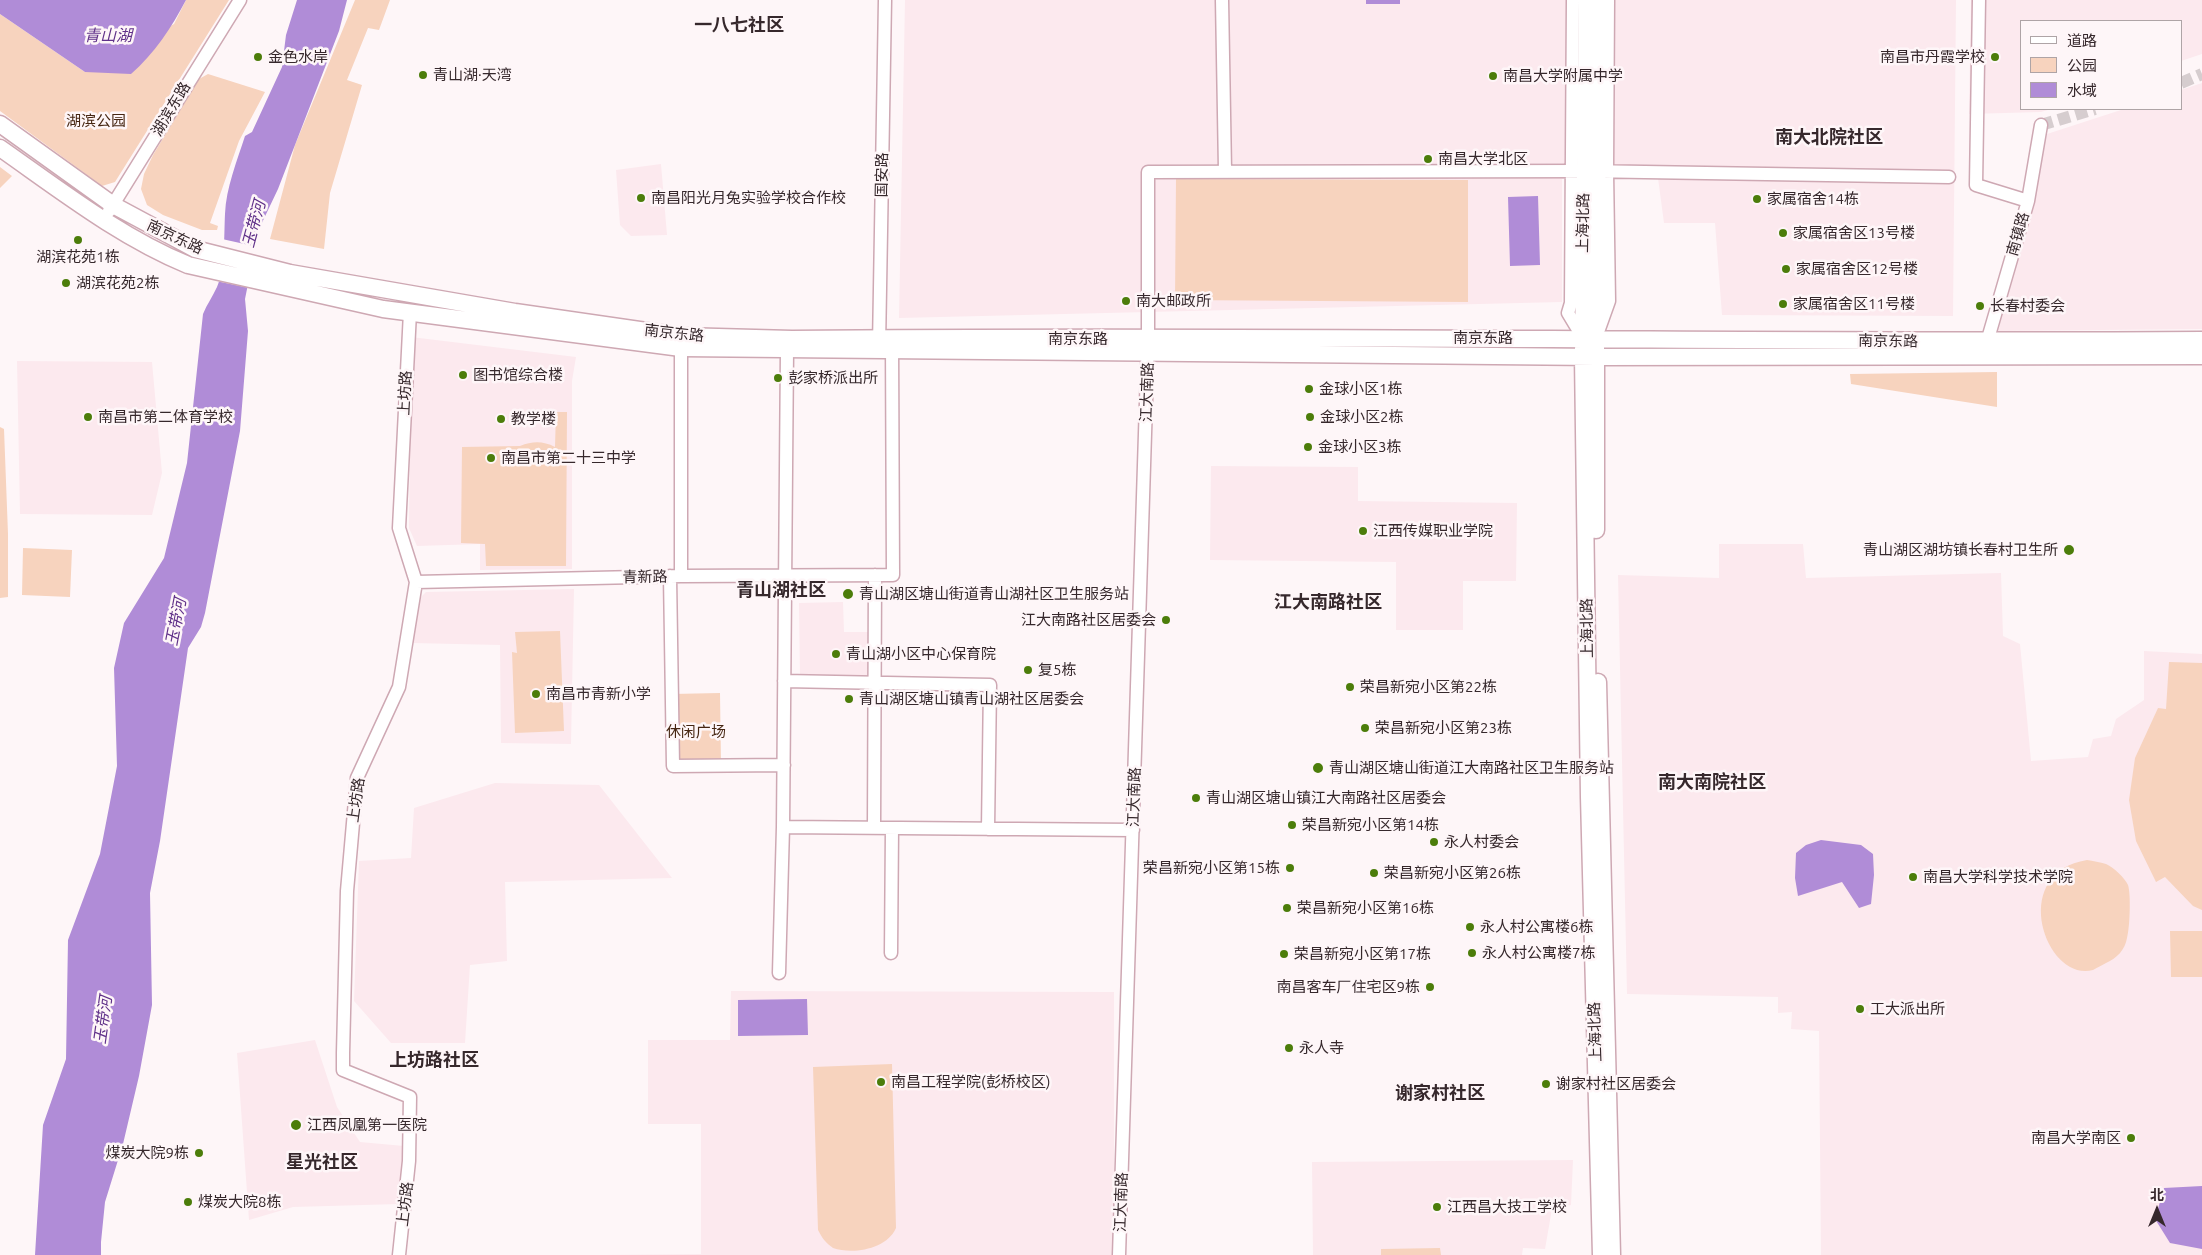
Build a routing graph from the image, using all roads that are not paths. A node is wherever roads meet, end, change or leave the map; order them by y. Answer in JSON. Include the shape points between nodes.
{"nodes":[{"id":1,"x":240,"y":0,"type":"edge"},
{"id":2,"x":885,"y":0,"type":"edge"},
{"id":3,"x":1222,"y":0,"type":"edge"},
{"id":4,"x":1573,"y":0,"type":"edge"},
{"id":5,"x":1587,"y":0,"type":"edge"},
{"id":6,"x":1599,"y":0,"type":"edge"},
{"id":7,"x":1608,"y":0,"type":"edge"},
{"id":8,"x":1979,"y":0,"type":"edge"},
{"id":9,"x":0,"y":124,"type":"edge"},
{"id":10,"x":2041,"y":125,"type":"dead end"},
{"id":11,"x":0,"y":148,"type":"edge"},
{"id":12,"x":1225,"y":170,"type":"junction"},
{"id":13,"x":1590,"y":171,"type":"junction"},
{"id":14,"x":1949,"y":177,"type":"dead end"},
{"id":15,"x":2028,"y":201,"type":"junction"},
{"id":16,"x":113,"y":205,"type":"junction"},
{"id":17,"x":103,"y":219,"type":"junction"},
{"id":18,"x":410,"y":312,"type":"junction"},
{"id":19,"x":1589,"y":338,"type":"junction"},
{"id":20,"x":2202,"y":340,"type":"edge"},
{"id":21,"x":1987,"y":342,"type":"junction"},
{"id":22,"x":886,"y":344,"type":"junction"},
{"id":23,"x":1148,"y":346,"type":"junction"},
{"id":24,"x":681,"y":348,"type":"junction"},
{"id":25,"x":787,"y":350,"type":"junction"},
{"id":26,"x":2202,"y":356,"type":"edge"},
{"id":27,"x":1590,"y":357,"type":"junction"},
{"id":28,"x":875,"y":575,"type":"junction"},
{"id":29,"x":676,"y":576,"type":"junction"},
{"id":30,"x":785,"y":576,"type":"junction"},
{"id":31,"x":416,"y":582,"type":"junction"},
{"id":32,"x":784,"y":681,"type":"junction"},
{"id":33,"x":874,"y":682,"type":"junction"},
{"id":34,"x":784,"y":765,"type":"junction"},
{"id":35,"x":783,"y":827,"type":"junction"},
{"id":36,"x":874,"y":828,"type":"junction"},
{"id":37,"x":892,"y":828,"type":"junction"},
{"id":38,"x":988,"y":829,"type":"junction"},
{"id":39,"x":1133,"y":830,"type":"junction"},
{"id":40,"x":891,"y":953,"type":"dead end"},
{"id":41,"x":779,"y":973,"type":"dead end"},
{"id":42,"x":399,"y":1255,"type":"edge"},
{"id":43,"x":1119,"y":1255,"type":"edge"},
{"id":44,"x":1601,"y":1255,"type":"edge"},
{"id":45,"x":1612,"y":1255,"type":"edge"}],
"edges":[{"from":1,"to":16,"type":"street","name":"湖滨东路"},
{"from":2,"to":22,"type":"street","name":"国安路"},
{"from":3,"to":12,"type":"street"},
{"from":4,"to":13,"type":"street"},
{"from":5,"to":13,"type":"main road","name":"上海北路"},
{"from":6,"to":13,"type":"main road","name":"上海北路"},
{"from":7,"to":13,"type":"street"},
{"from":8,"to":15,"type":"street","via":[[1976,185]]},
{"from":9,"to":16,"type":"main road","name":"南京东路"},
{"from":10,"to":15,"type":"street","name":"南镇路"},
{"from":11,"to":17,"type":"main road","name":"南京东路"},
{"from":12,"to":13,"type":"street"},
{"from":12,"to":23,"type":"street","name":"江大南路","via":[[1148,172]]},
{"from":13,"to":14,"type":"street"},
{"from":13,"to":19,"type":"main road","name":"上海北路"},
{"from":13,"to":19,"type":"street","via":[[1568,313]]},
{"from":15,"to":21,"type":"street","name":"南镇路"},
{"from":16,"to":17,"type":"street","name":"湖滨东路"},
{"from":16,"to":22,"type":"main road","name":"南京东路","via":[[195,249],[290,273],[515,312],[680,336]]},
{"from":17,"to":18,"type":"main road","name":"南京东路","via":[[166,256],[188,264],[383,309]]},
{"from":18,"to":24,"type":"main road","name":"南京东路"},
{"from":18,"to":31,"type":"street","name":"上坊路","via":[[399,528]]},
{"from":19,"to":21,"type":"main road","name":"南京东路"},
{"from":19,"to":23,"type":"main road","name":"南京东路"},
{"from":19,"to":27,"type":"main road","name":"上海北路"},
{"from":20,"to":21,"type":"main road","name":"南京东路"},
{"from":22,"to":23,"type":"main road","name":"南京东路"},
{"from":22,"to":25,"type":"main road","name":"南京东路"},
{"from":22,"to":28,"type":"street","name":"国安路","via":[[893,575]]},
{"from":23,"to":27,"type":"main road","name":"南京东路"},
{"from":23,"to":39,"type":"street","name":"江大南路"},
{"from":24,"to":25,"type":"main road","name":"南京东路"},
{"from":24,"to":29,"type":"street"},
{"from":25,"to":30,"type":"street"},
{"from":26,"to":27,"type":"main road","name":"南京东路"},
{"from":27,"to":44,"type":"main road","name":"上海北路","via":[[1589,797]]},
{"from":27,"to":45,"type":"main road","name":"上海北路"},
{"from":28,"to":30,"type":"street","name":"青新路"},
{"from":28,"to":33,"type":"street"},
{"from":29,"to":30,"type":"street","name":"青新路"},
{"from":29,"to":31,"type":"street","name":"青新路"},
{"from":29,"to":34,"type":"street","via":[[673,766]]},
{"from":30,"to":32,"type":"street"},
{"from":31,"to":42,"type":"street","name":"上坊路","via":[[399,688],[357,778],[347,890],[343,1070],[410,1097],[409,1161]]},
{"from":32,"to":33,"type":"street"},
{"from":32,"to":34,"type":"street"},
{"from":33,"to":36,"type":"street"},
{"from":33,"to":38,"type":"street","via":[[990,685]]},
{"from":34,"to":35,"type":"street"},
{"from":35,"to":36,"type":"street"},
{"from":35,"to":41,"type":"street"},
{"from":36,"to":37,"type":"street"},
{"from":37,"to":38,"type":"street"},
{"from":37,"to":40,"type":"street"},
{"from":38,"to":39,"type":"street"},
{"from":39,"to":43,"type":"street","name":"江大南路"}]}
